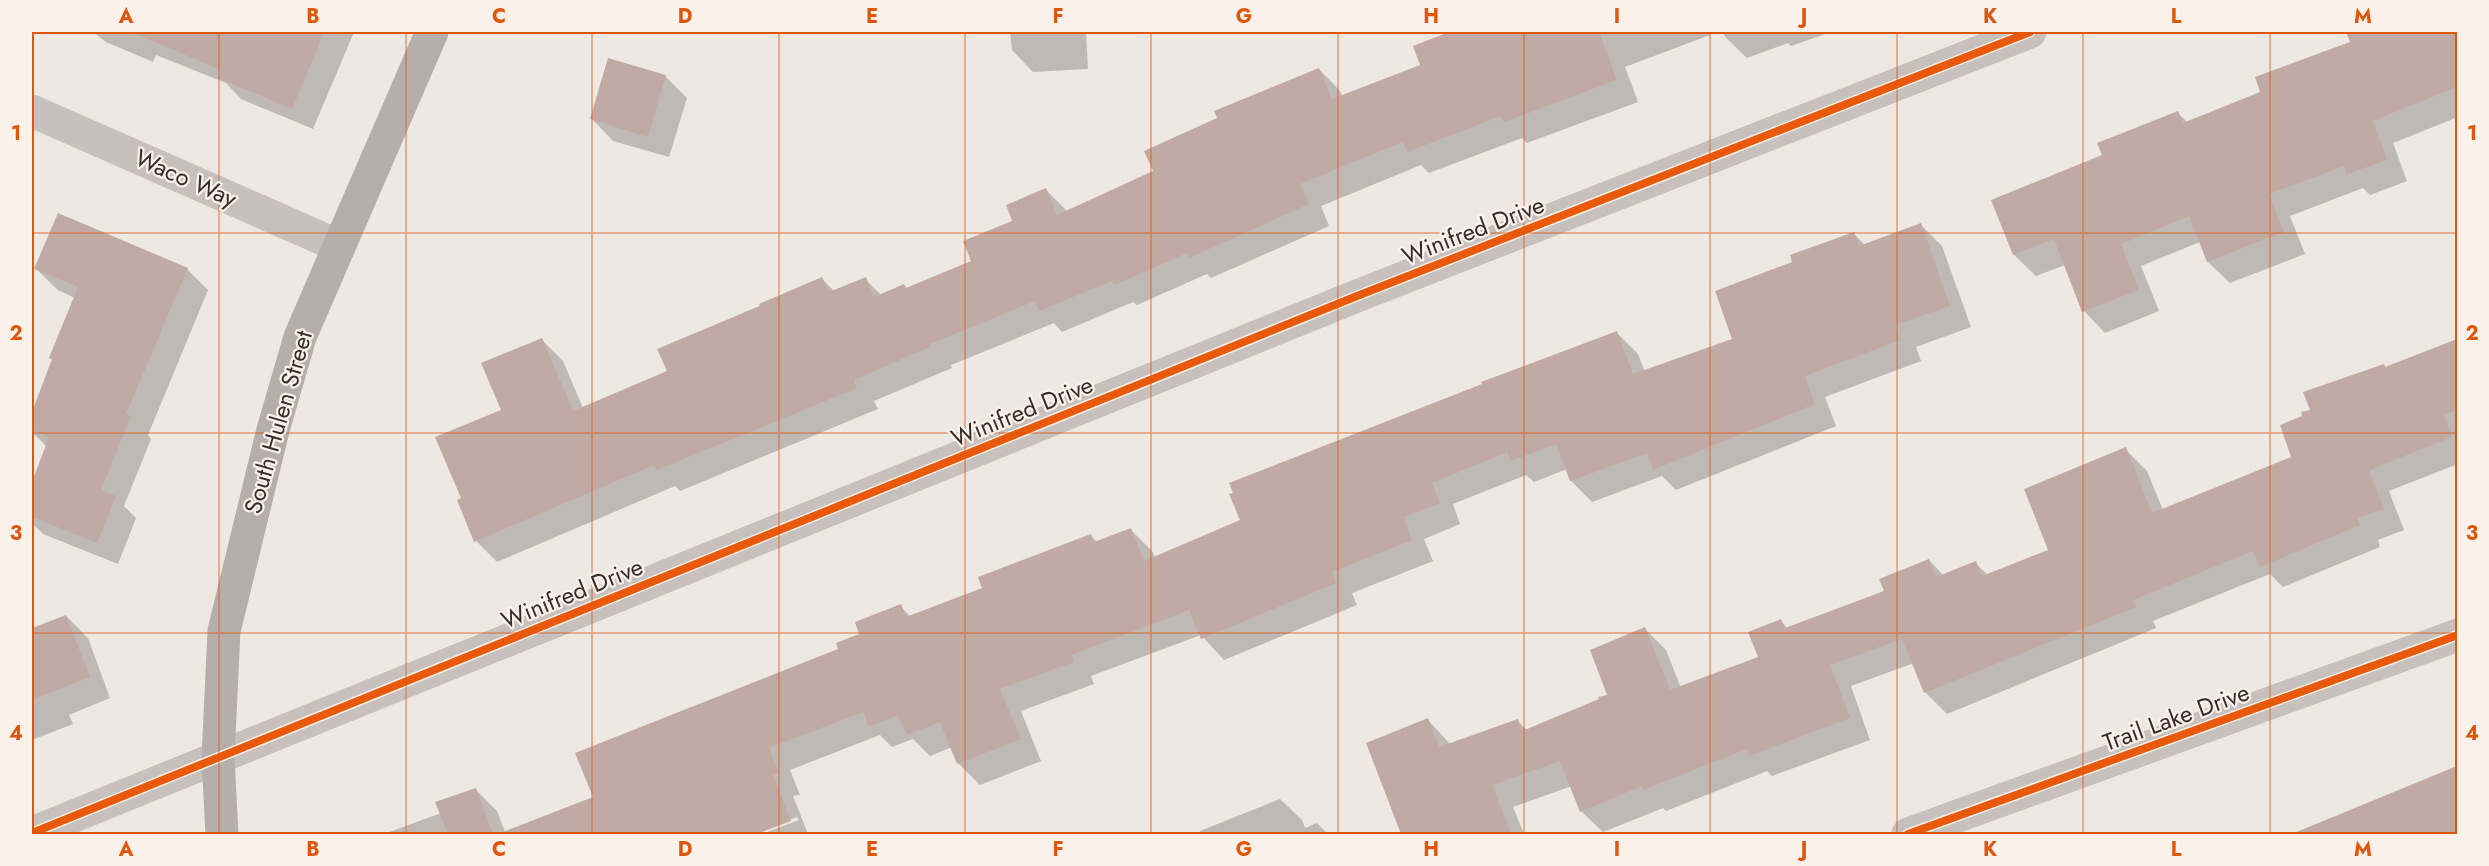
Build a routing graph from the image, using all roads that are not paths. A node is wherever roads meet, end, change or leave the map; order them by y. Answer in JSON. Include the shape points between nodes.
{"nodes":[{"id":1,"x":432,"y":32,"type":"edge"},
{"id":2,"x":2030,"y":32,"type":"edge"},
{"id":3,"x":32,"y":111,"type":"edge"},
{"id":4,"x":339,"y":246,"type":"junction"},
{"id":5,"x":2457,"y":635,"type":"edge"},
{"id":6,"x":218,"y":758,"type":"junction"},
{"id":7,"x":32,"y":833,"type":"edge"},
{"id":8,"x":222,"y":834,"type":"edge"},
{"id":9,"x":1908,"y":834,"type":"edge"}],
"edges":[{"from":1,"to":4,"type":"main road","name":"South Hulen Street"},
{"from":2,"to":6,"type":"street","name":"Winifred Drive","via":[[1357,296]]},
{"from":3,"to":4,"type":"street","name":"Waco Way"},
{"from":4,"to":6,"type":"main road","name":"South Hulen Street","via":[[297,347],[224,631]]},
{"from":5,"to":9,"type":"street","name":"Trail Lake Drive"},
{"from":6,"to":7,"type":"street","name":"Winifred Drive"},
{"from":6,"to":8,"type":"main road","name":"South Hulen Street"}]}
